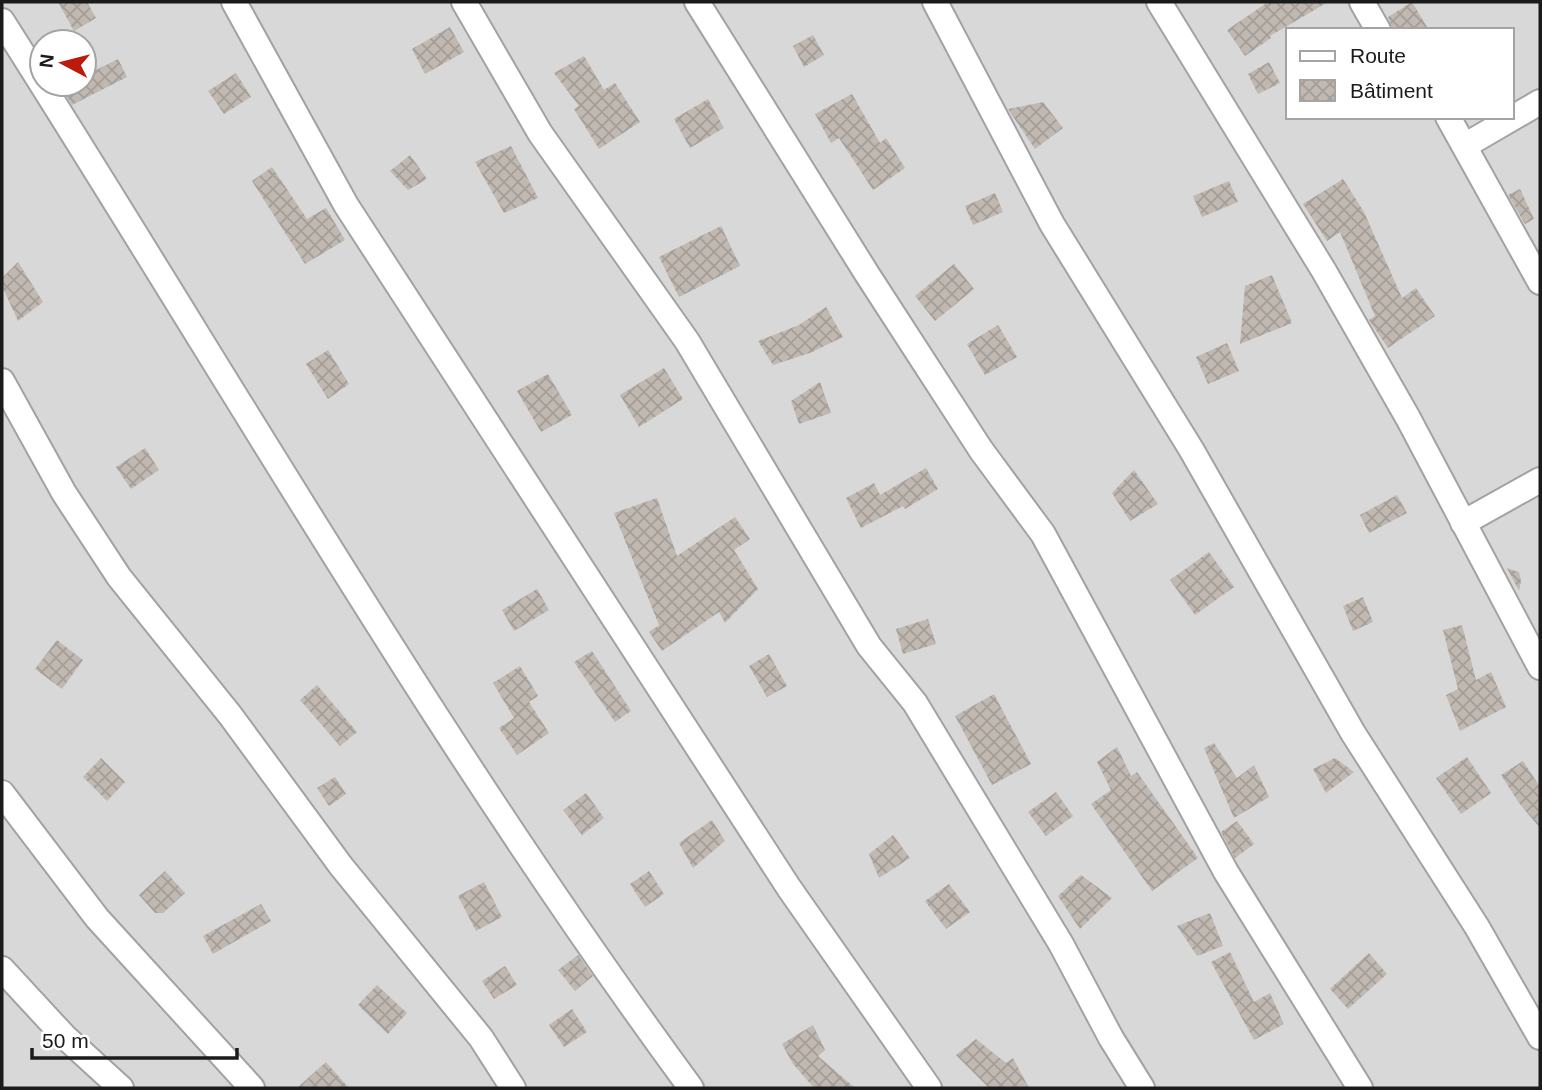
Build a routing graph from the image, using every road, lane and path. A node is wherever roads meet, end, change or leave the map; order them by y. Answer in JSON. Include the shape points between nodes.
{"nodes":[{"id":1,"x":233,"y":2,"type":"edge"},
{"id":2,"x":464,"y":2,"type":"edge"},
{"id":3,"x":697,"y":2,"type":"edge"},
{"id":4,"x":935,"y":2,"type":"edge"},
{"id":5,"x":1159,"y":2,"type":"edge"},
{"id":6,"x":1362,"y":2,"type":"edge"},
{"id":7,"x":2,"y":21,"type":"edge"},
{"id":8,"x":1377,"y":28,"type":"edge"},
{"id":9,"x":1540,"y":102,"type":"edge"},
{"id":10,"x":1514,"y":117,"type":"edge"},
{"id":11,"x":1449,"y":119,"type":"edge"},
{"id":12,"x":1511,"y":119,"type":"edge"},
{"id":13,"x":1466,"y":145,"type":"junction"},
{"id":14,"x":1540,"y":282,"type":"edge"},
{"id":15,"x":2,"y":381,"type":"edge"},
{"id":16,"x":1540,"y":480,"type":"edge"},
{"id":17,"x":1463,"y":523,"type":"junction"},
{"id":18,"x":1540,"y":667,"type":"edge"},
{"id":19,"x":2,"y":793,"type":"edge"},
{"id":20,"x":2,"y":969,"type":"edge"},
{"id":21,"x":1540,"y":1037,"type":"edge"},
{"id":22,"x":121,"y":1088,"type":"edge"},
{"id":23,"x":252,"y":1088,"type":"edge"},
{"id":24,"x":513,"y":1088,"type":"edge"},
{"id":25,"x":691,"y":1088,"type":"edge"},
{"id":26,"x":929,"y":1088,"type":"edge"},
{"id":27,"x":1142,"y":1088,"type":"edge"},
{"id":28,"x":1360,"y":1088,"type":"edge"}],
"edges":[{"from":1,"to":26,"type":"street","via":[[346,205],[789,888]]},
{"from":2,"to":27,"type":"street","via":[[540,133],[687,341],[869,646],[915,703]]},
{"from":3,"to":28,"type":"street","via":[[981,450],[1043,534],[1226,872]]},
{"from":4,"to":21,"type":"street","via":[[1052,224],[1191,449],[1353,733],[1477,927]]},
{"from":5,"to":17,"type":"street","via":[[1324,271]]},
{"from":6,"to":8,"type":"street"},
{"from":7,"to":25,"type":"street","via":[[394,653],[615,985]]},
{"from":9,"to":10,"type":"street"},
{"from":11,"to":13,"type":"street"},
{"from":12,"to":13,"type":"street"},
{"from":13,"to":14,"type":"street"},
{"from":15,"to":24,"type":"street","via":[[64,493],[119,577],[230,715],[341,866],[481,1038]]},
{"from":16,"to":17,"type":"street"},
{"from":17,"to":18,"type":"street"},
{"from":19,"to":23,"type":"street","via":[[97,918]]},
{"from":20,"to":22,"type":"street","via":[[64,1036]]}]}
